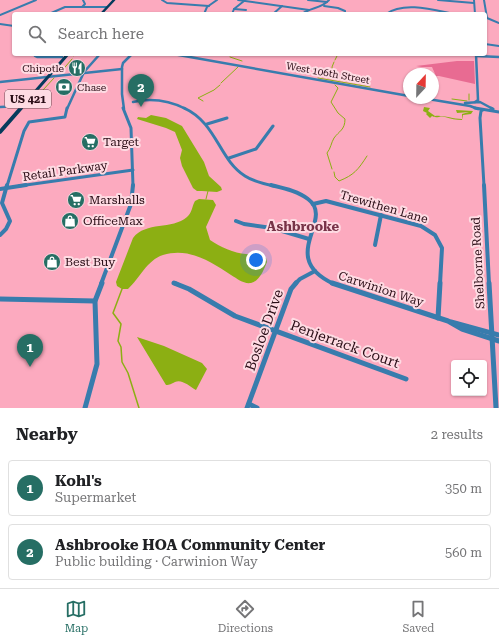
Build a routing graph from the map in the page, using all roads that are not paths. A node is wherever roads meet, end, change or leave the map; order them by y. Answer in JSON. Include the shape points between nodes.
{"nodes":[{"id":1,"x":36,"y":0,"type":"edge"},
{"id":2,"x":83,"y":0,"type":"edge"},
{"id":3,"x":114,"y":0,"type":"edge"},
{"id":4,"x":162,"y":0,"type":"edge"},
{"id":5,"x":217,"y":0,"type":"edge"},
{"id":6,"x":238,"y":0,"type":"edge"},
{"id":7,"x":308,"y":0,"type":"edge"},
{"id":8,"x":438,"y":0,"type":"edge"},
{"id":9,"x":474,"y":0,"type":"edge"},
{"id":10,"x":484,"y":0,"type":"edge"},
{"id":11,"x":244,"y":1,"type":"edge"},
{"id":12,"x":328,"y":1,"type":"edge"},
{"id":13,"x":474,"y":3,"type":"junction"},
{"id":14,"x":209,"y":6,"type":"junction"},
{"id":15,"x":282,"y":6,"type":"junction"},
{"id":16,"x":324,"y":6,"type":"junction"},
{"id":17,"x":82,"y":7,"type":"junction"},
{"id":18,"x":107,"y":7,"type":"junction"},
{"id":19,"x":234,"y":9,"type":"junction"},
{"id":20,"x":246,"y":10,"type":"dead end"},
{"id":21,"x":309,"y":10,"type":"junction"},
{"id":22,"x":53,"y":12,"type":"edge"},
{"id":23,"x":103,"y":12,"type":"edge"},
{"id":24,"x":205,"y":12,"type":"edge"},
{"id":25,"x":233,"y":12,"type":"edge"},
{"id":26,"x":276,"y":12,"type":"edge"},
{"id":27,"x":306,"y":12,"type":"edge"},
{"id":28,"x":345,"y":12,"type":"edge"},
{"id":29,"x":388,"y":12,"type":"edge"},
{"id":30,"x":443,"y":12,"type":"edge"},
{"id":31,"x":474,"y":12,"type":"edge"},
{"id":32,"x":486,"y":12,"type":"edge"},
{"id":33,"x":0,"y":15,"type":"edge"},
{"id":34,"x":487,"y":18,"type":"edge"},
{"id":35,"x":499,"y":23,"type":"edge"},
{"id":36,"x":0,"y":24,"type":"edge"},
{"id":37,"x":12,"y":26,"type":"edge"},
{"id":38,"x":487,"y":44,"type":"edge"},
{"id":39,"x":499,"y":45,"type":"edge"},
{"id":40,"x":34,"y":56,"type":"edge"},
{"id":41,"x":64,"y":56,"type":"edge"},
{"id":42,"x":98,"y":56,"type":"edge"},
{"id":43,"x":130,"y":56,"type":"edge"},
{"id":44,"x":190,"y":56,"type":"edge"},
{"id":45,"x":476,"y":56,"type":"edge"},
{"id":46,"x":487,"y":56,"type":"edge"},
{"id":47,"x":62,"y":57,"type":"joint"},
{"id":48,"x":499,"y":57,"type":"edge"},
{"id":49,"x":58,"y":64,"type":"junction"},
{"id":50,"x":122,"y":69,"type":"junction"},
{"id":51,"x":84,"y":72,"type":"junction"},
{"id":52,"x":47,"y":77,"type":"junction"},
{"id":53,"x":0,"y":82,"type":"edge"},
{"id":54,"x":478,"y":91,"type":"junction"},
{"id":55,"x":403,"y":95,"type":"edge"},
{"id":56,"x":439,"y":101,"type":"edge"},
{"id":57,"x":133,"y":102,"type":"dead end"},
{"id":58,"x":475,"y":102,"type":"junction"},
{"id":59,"x":452,"y":103,"type":"junction"},
{"id":60,"x":471,"y":103,"type":"junction"},
{"id":61,"x":485,"y":104,"type":"junction"},
{"id":62,"x":22,"y":106,"type":"junction"},
{"id":63,"x":488,"y":106,"type":"junction"},
{"id":64,"x":0,"y":107,"type":"edge"},
{"id":65,"x":474,"y":107,"type":"junction"},
{"id":66,"x":485,"y":110,"type":"junction"},
{"id":67,"x":499,"y":111,"type":"edge"},
{"id":68,"x":227,"y":118,"type":"dead end"},
{"id":69,"x":480,"y":118,"type":"junction"},
{"id":70,"x":207,"y":124,"type":"junction"},
{"id":71,"x":273,"y":126,"type":"dead end"},
{"id":72,"x":0,"y":132,"type":"edge"},
{"id":73,"x":229,"y":158,"type":"junction"},
{"id":74,"x":133,"y":170,"type":"junction"},
{"id":75,"x":6,"y":188,"type":"junction"},
{"id":76,"x":0,"y":189,"type":"edge"},
{"id":77,"x":313,"y":204,"type":"junction"},
{"id":78,"x":381,"y":215,"type":"junction"},
{"id":79,"x":236,"y":221,"type":"dead end"},
{"id":80,"x":0,"y":235,"type":"edge"},
{"id":81,"x":309,"y":239,"type":"junction"},
{"id":82,"x":375,"y":245,"type":"dead end"},
{"id":83,"x":315,"y":271,"type":"junction"},
{"id":84,"x":174,"y":283,"type":"dead end"},
{"id":85,"x":0,"y":299,"type":"edge"},
{"id":86,"x":94,"y":301,"type":"junction"},
{"id":87,"x":438,"y":318,"type":"junction"},
{"id":88,"x":448,"y":321,"type":"junction"},
{"id":89,"x":276,"y":331,"type":"junction"},
{"id":90,"x":492,"y":332,"type":"junction"},
{"id":91,"x":499,"y":335,"type":"edge"},
{"id":92,"x":492,"y":339,"type":"junction"},
{"id":93,"x":499,"y":341,"type":"edge"},
{"id":94,"x":406,"y":379,"type":"dead end"},
{"id":95,"x":248,"y":406,"type":"edge"},
{"id":96,"x":85,"y":408,"type":"edge"},
{"id":97,"x":257,"y":408,"type":"edge"},
{"id":98,"x":496,"y":408,"type":"edge"}],
"edges":[{"from":1,"to":33,"type":"street"},
{"from":2,"to":17,"type":"street","via":[[85,4]]},
{"from":3,"to":18,"type":"main road"},
{"from":4,"to":14,"type":"street","via":[[167,3]]},
{"from":5,"to":14,"type":"street"},
{"from":6,"to":11,"type":"street"},
{"from":7,"to":12,"type":"street"},
{"from":8,"to":13,"type":"street"},
{"from":9,"to":13,"type":"street"},
{"from":10,"to":32,"type":"street"},
{"from":11,"to":15,"type":"street"},
{"from":11,"to":19,"type":"street"},
{"from":12,"to":16,"type":"street"},
{"from":13,"to":31,"type":"street"},
{"from":14,"to":24,"type":"street"},
{"from":15,"to":21,"type":"street"},
{"from":15,"to":26,"type":"street"},
{"from":16,"to":21,"type":"street"},
{"from":16,"to":28,"type":"street"},
{"from":17,"to":18,"type":"street"},
{"from":17,"to":22,"type":"street","via":[[65,7]]},
{"from":18,"to":23,"type":"main road"},
{"from":19,"to":20,"type":"street"},
{"from":19,"to":25,"type":"street"},
{"from":21,"to":27,"type":"street"},
{"from":29,"to":30,"type":"street","via":[[404,8]]},
{"from":34,"to":35,"type":"street"},
{"from":36,"to":37,"type":"street"},
{"from":38,"to":39,"type":"street"},
{"from":40,"to":47,"type":"street"},
{"from":41,"to":49,"type":"main road","number":"US 421"},
{"from":42,"to":51,"type":"street"},
{"from":43,"to":50,"type":"street","via":[[124,61]]},
{"from":44,"to":55,"type":"street","name":"West 106th Street"},
{"from":45,"to":54,"type":"street"},
{"from":46,"to":48,"type":"street"},
{"from":47,"to":49,"type":"main road","number":"US 421"},
{"from":49,"to":52,"type":"main road","number":"US 421"},
{"from":50,"to":51,"type":"street"},
{"from":50,"to":74,"type":"street","via":[[123,107],[131,125]]},
{"from":51,"to":52,"type":"street"},
{"from":51,"to":75,"type":"street","via":[[65,118],[29,122]]},
{"from":52,"to":53,"type":"street"},
{"from":52,"to":62,"type":"main road","number":"US 421"},
{"from":54,"to":58,"type":"street","via":[[478,100]]},
{"from":54,"to":61,"type":"street"},
{"from":56,"to":59,"type":"street"},
{"from":57,"to":70,"type":"street","via":[[152,100],[176,105],[197,114]]},
{"from":58,"to":60,"type":"street"},
{"from":58,"to":61,"type":"street"},
{"from":59,"to":60,"type":"street"},
{"from":59,"to":65,"type":"street"},
{"from":60,"to":65,"type":"street","name":"Shelborne Road"},
{"from":61,"to":63,"type":"street"},
{"from":62,"to":64,"type":"street"},
{"from":62,"to":72,"type":"main road","number":"US 421"},
{"from":63,"to":66,"type":"street","name":"Shelborne Road"},
{"from":63,"to":67,"type":"street"},
{"from":65,"to":66,"type":"street"},
{"from":65,"to":69,"type":"street","name":"Shelborne Road"},
{"from":66,"to":67,"type":"street"},
{"from":66,"to":69,"type":"street","name":"Shelborne Road","via":[[481,111]]},
{"from":68,"to":70,"type":"street"},
{"from":69,"to":90,"type":"street","name":"Shelborne Road"},
{"from":70,"to":73,"type":"street"},
{"from":71,"to":73,"type":"street","via":[[256,149]]},
{"from":73,"to":77,"type":"street","via":[[237,169],[250,179],[297,193]]},
{"from":74,"to":75,"type":"street","name":"Retail Parkway"},
{"from":74,"to":86,"type":"street","via":[[134,195]]},
{"from":75,"to":76,"type":"street","name":"Retail Parkway"},
{"from":75,"to":80,"type":"street","via":[[2,204],[10,220]]},
{"from":77,"to":78,"type":"street","name":"Trewithen Lane","via":[[328,201]]},
{"from":77,"to":81,"type":"street","via":[[317,218]]},
{"from":78,"to":82,"type":"street"},
{"from":78,"to":87,"type":"street","name":"Trewithen Lane","via":[[424,227],[440,241],[442,250]]},
{"from":79,"to":81,"type":"street"},
{"from":81,"to":83,"type":"street","via":[[308,255]]},
{"from":83,"to":87,"type":"street","name":"Carwinion Way","via":[[335,285]]},
{"from":83,"to":89,"type":"street","name":"Bosloe Drive","via":[[294,285]]},
{"from":84,"to":89,"type":"street","name":"Penjerrack Court","via":[[184,286],[234,316]]},
{"from":85,"to":86,"type":"street"},
{"from":86,"to":96,"type":"street","via":[[96,364]]},
{"from":87,"to":88,"type":"street","name":"Carwinion Way"},
{"from":88,"to":90,"type":"street","name":"Carwinion Way"},
{"from":88,"to":92,"type":"street","name":"Carwinion Way","via":[[462,329]]},
{"from":89,"to":94,"type":"street","name":"Penjerrack Court"},
{"from":89,"to":95,"type":"street","name":"Bosloe Drive"},
{"from":90,"to":91,"type":"street","name":"Carwinion Way"},
{"from":90,"to":92,"type":"street","name":"Shelborne Road"},
{"from":92,"to":93,"type":"street","name":"Carwinion Way"},
{"from":92,"to":98,"type":"street","name":"Shelborne Road"},
{"from":95,"to":97,"type":"street"}]}
